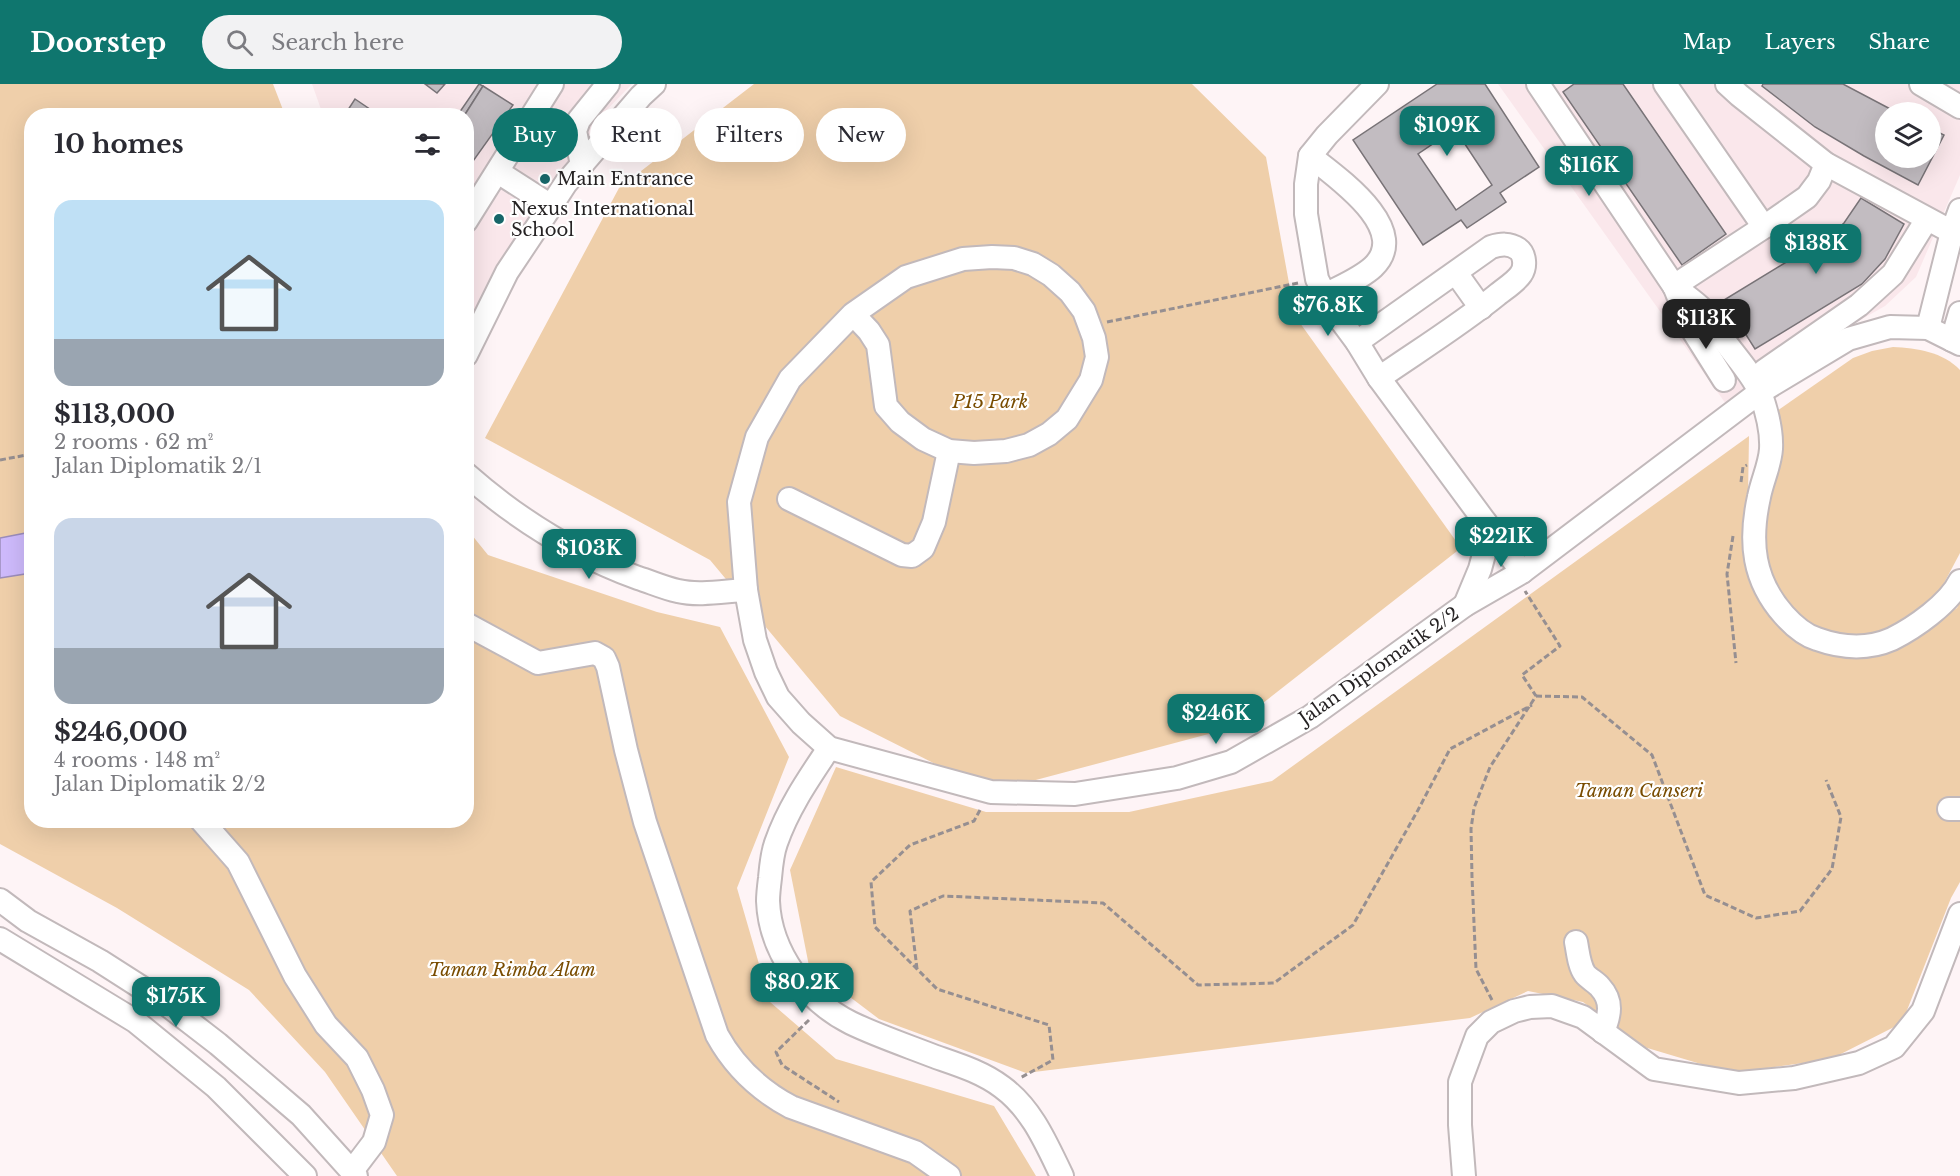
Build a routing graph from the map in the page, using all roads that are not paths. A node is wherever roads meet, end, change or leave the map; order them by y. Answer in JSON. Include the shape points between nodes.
{"nodes":[{"id":1,"x":552,"y":84,"type":"edge"},
{"id":2,"x":608,"y":84,"type":"edge"},
{"id":3,"x":654,"y":84,"type":"edge"},
{"id":4,"x":1377,"y":84,"type":"edge"},
{"id":5,"x":1665,"y":84,"type":"edge"},
{"id":6,"x":1727,"y":84,"type":"edge"},
{"id":7,"x":1921,"y":84,"type":"edge"},
{"id":8,"x":1545,"y":86,"type":"edge"},
{"id":9,"x":1960,"y":107,"type":"edge"},
{"id":10,"x":1310,"y":156,"type":"junction"},
{"id":11,"x":1826,"y":164,"type":"junction"},
{"id":12,"x":582,"y":165,"type":"junction"},
{"id":13,"x":498,"y":172,"type":"junction"},
{"id":14,"x":551,"y":206,"type":"junction"},
{"id":15,"x":474,"y":209,"type":"edge"},
{"id":16,"x":1960,"y":210,"type":"edge"},
{"id":17,"x":1927,"y":219,"type":"junction"},
{"id":18,"x":1764,"y":228,"type":"junction"},
{"id":19,"x":1952,"y":232,"type":"junction"},
{"id":20,"x":1456,"y":273,"type":"junction"},
{"id":21,"x":1674,"y":286,"type":"junction"},
{"id":22,"x":1321,"y":287,"type":"junction"},
{"id":23,"x":1481,"y":308,"type":"junction"},
{"id":24,"x":1960,"y":313,"type":"edge"},
{"id":25,"x":853,"y":314,"type":"junction"},
{"id":26,"x":1928,"y":328,"type":"junction"},
{"id":27,"x":474,"y":339,"type":"edge"},
{"id":28,"x":1357,"y":342,"type":"junction"},
{"id":29,"x":1956,"y":342,"type":"edge"},
{"id":30,"x":1378,"y":378,"type":"junction"},
{"id":31,"x":1724,"y":380,"type":"dead end"},
{"id":32,"x":1762,"y":382,"type":"junction"},
{"id":33,"x":949,"y":451,"type":"junction"},
{"id":34,"x":474,"y":481,"type":"edge"},
{"id":35,"x":789,"y":499,"type":"dead end"},
{"id":36,"x":1485,"y":522,"type":"junction"},
{"id":37,"x":1519,"y":574,"type":"junction"},
{"id":38,"x":1960,"y":581,"type":"edge"},
{"id":39,"x":746,"y":590,"type":"junction"},
{"id":40,"x":1465,"y":605,"type":"junction"},
{"id":41,"x":474,"y":628,"type":"edge"},
{"id":42,"x":829,"y":748,"type":"junction"},
{"id":43,"x":208,"y":828,"type":"edge"},
{"id":44,"x":0,"y":900,"type":"edge"},
{"id":45,"x":1960,"y":914,"type":"edge"},
{"id":46,"x":0,"y":939,"type":"edge"},
{"id":47,"x":1576,"y":942,"type":"dead end"},
{"id":48,"x":1603,"y":1032,"type":"junction"},
{"id":49,"x":354,"y":1174,"type":"edge"},
{"id":50,"x":305,"y":1176,"type":"edge"},
{"id":51,"x":949,"y":1176,"type":"edge"},
{"id":52,"x":1062,"y":1176,"type":"edge"},
{"id":53,"x":1464,"y":1176,"type":"edge"}],
"edges":[{"from":1,"to":13,"type":"street"},
{"from":2,"to":12,"type":"street","via":[[579,120],[575,131]]},
{"from":3,"to":12,"type":"street"},
{"from":4,"to":10,"type":"street"},
{"from":5,"to":18,"type":"street"},
{"from":6,"to":11,"type":"street"},
{"from":7,"to":9,"type":"street"},
{"from":8,"to":21,"type":"street"},
{"from":10,"to":22,"type":"street","via":[[1306,214]]},
{"from":10,"to":22,"type":"street","via":[[1369,208],[1384,235],[1384,247],[1374,266]]},
{"from":11,"to":17,"type":"street"},
{"from":11,"to":18,"type":"street","via":[[1807,197]]},
{"from":12,"to":14,"type":"street"},
{"from":13,"to":14,"type":"street"},
{"from":13,"to":15,"type":"street"},
{"from":14,"to":27,"type":"street","via":[[507,272]]},
{"from":16,"to":19,"type":"street"},
{"from":17,"to":19,"type":"street"},
{"from":17,"to":32,"type":"street","via":[[1893,274]]},
{"from":18,"to":21,"type":"street"},
{"from":19,"to":26,"type":"street"},
{"from":20,"to":23,"type":"street"},
{"from":20,"to":23,"type":"street","via":[[1491,247],[1503,243],[1521,252],[1525,262],[1522,273]]},
{"from":20,"to":28,"type":"street"},
{"from":21,"to":31,"type":"street","via":[[1690,326]]},
{"from":21,"to":32,"type":"street","via":[[1702,309]]},
{"from":22,"to":28,"type":"street"},
{"from":23,"to":30,"type":"street"},
{"from":24,"to":29,"type":"street"},
{"from":25,"to":33,"type":"street","name":"Jalan Diplomatik 2/2","via":[[878,345],[886,406],[908,428]]},
{"from":25,"to":33,"type":"street","name":"Jalan Diplomatik 2/2","via":[[906,277],[963,259],[1003,257],[1033,264],[1052,275],[1084,311],[1097,357],[1091,381],[1067,419],[1029,445],[1006,451]]},
{"from":25,"to":39,"type":"street","name":"Jalan Diplomatik 2/2","via":[[790,379],[757,437],[739,502]]},
{"from":26,"to":29,"type":"street"},
{"from":26,"to":32,"type":"street","name":"Jalan Diplomatik 2/2","via":[[1890,327],[1848,339]]},
{"from":28,"to":30,"type":"street"},
{"from":30,"to":36,"type":"street"},
{"from":32,"to":37,"type":"street","name":"Jalan Diplomatik 2/2"},
{"from":32,"to":38,"type":"street","via":[[1771,452],[1758,497],[1755,559],[1762,584],[1792,624],[1832,645],[1879,645],[1921,621]]},
{"from":33,"to":35,"type":"street","via":[[934,522],[923,548],[912,556],[902,555]]},
{"from":34,"to":39,"type":"street","via":[[546,534],[604,565],[679,591]]},
{"from":36,"to":37,"type":"street"},
{"from":36,"to":40,"type":"street","via":[[1487,543]]},
{"from":37,"to":40,"type":"street","name":"Jalan Diplomatik 2/2"},
{"from":39,"to":42,"type":"street","name":"Jalan Diplomatik 2/2","via":[[755,640],[778,697]]},
{"from":40,"to":42,"type":"street","name":"Jalan Diplomatik 2/2","via":[[1310,717],[1231,762],[1177,778],[1075,794],[991,792]]},
{"from":41,"to":51,"type":"street","via":[[538,663],[595,652],[604,658],[645,822],[717,1035],[744,1074],[790,1107],[915,1152]]},
{"from":42,"to":52,"type":"street","via":[[795,800],[775,844],[768,902],[782,954],[823,1006],[852,1023],[980,1072],[1003,1088],[1026,1109]]},
{"from":43,"to":49,"type":"street","via":[[238,862],[295,976],[326,1025],[357,1058],[374,1090],[382,1115],[374,1142]]},
{"from":44,"to":49,"type":"street","via":[[28,921],[141,987],[199,1029],[301,1115]]},
{"from":45,"to":48,"type":"street","via":[[1923,1011],[1894,1047],[1858,1063],[1794,1078],[1739,1083],[1654,1068]]},
{"from":46,"to":50,"type":"street","via":[[135,1021],[216,1087]]},
{"from":47,"to":48,"type":"street","via":[[1585,974],[1610,1003]]},
{"from":48,"to":53,"type":"street","via":[[1583,1017],[1552,1006],[1514,1011],[1491,1022],[1477,1036],[1460,1082]]}]}
